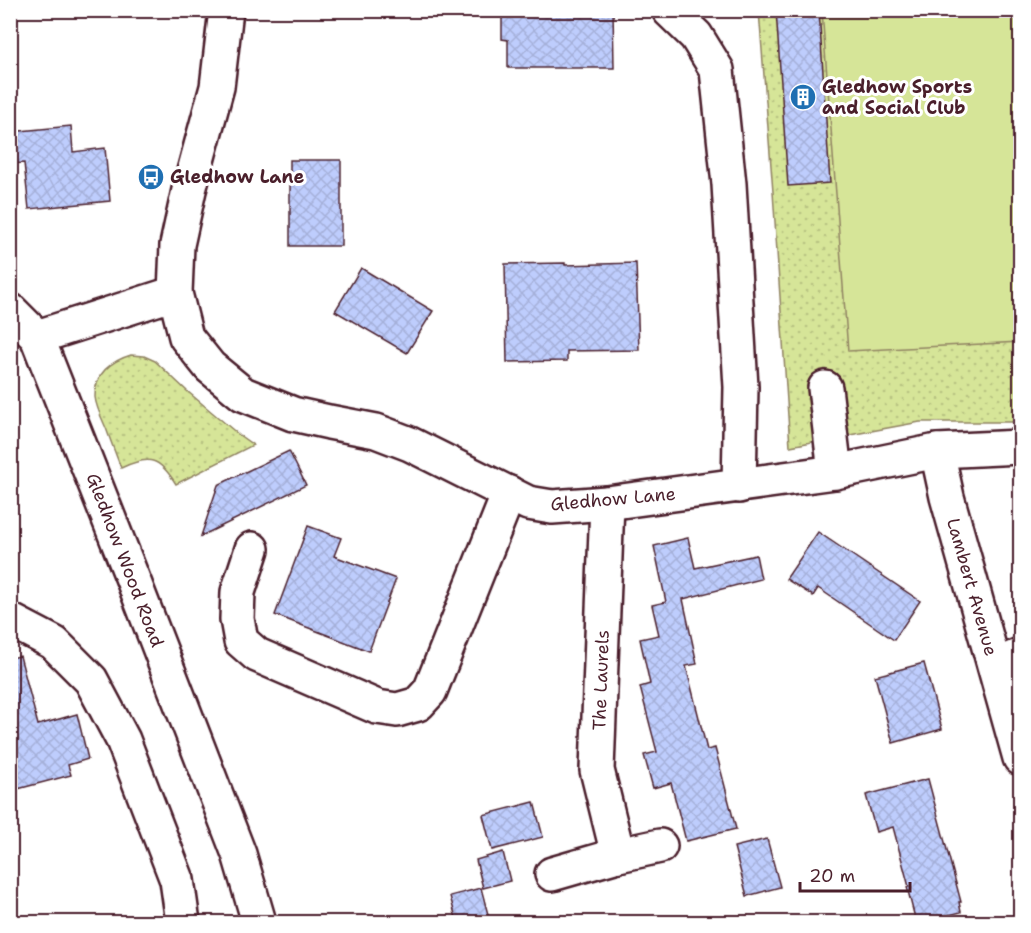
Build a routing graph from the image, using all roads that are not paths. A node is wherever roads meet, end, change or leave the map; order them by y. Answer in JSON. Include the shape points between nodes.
{"nodes":[{"id":1,"x":226,"y":10,"type":"edge"},
{"id":2,"x":669,"y":10,"type":"edge"},
{"id":3,"x":175,"y":293,"type":"junction"},
{"id":4,"x":10,"y":310,"type":"edge"},
{"id":5,"x":37,"y":337,"type":"junction"},
{"id":6,"x":825,"y":388,"type":"dead end"},
{"id":7,"x":1020,"y":447,"type":"edge"},
{"id":8,"x":937,"y":450,"type":"junction"},
{"id":9,"x":835,"y":472,"type":"junction"},
{"id":10,"x":739,"y":486,"type":"junction"},
{"id":11,"x":508,"y":493,"type":"junction"},
{"id":12,"x":607,"y":503,"type":"junction"},
{"id":13,"x":252,"y":549,"type":"dead end"},
{"id":14,"x":10,"y":620,"type":"edge"},
{"id":15,"x":1008,"y":660,"type":"edge"},
{"id":16,"x":1020,"y":758,"type":"edge"},
{"id":17,"x":660,"y":846,"type":"dead end"},
{"id":18,"x":618,"y":855,"type":"junction"},
{"id":19,"x":552,"y":874,"type":"dead end"},
{"id":20,"x":183,"y":922,"type":"edge"},
{"id":21,"x":259,"y":922,"type":"edge"}],
"edges":[{"from":1,"to":3,"type":"street","name":"Gledhow Lane","via":[[217,87],[177,245]]},
{"from":2,"to":10,"type":"street","via":[[696,36],[717,70],[729,184],[741,387]]},
{"from":3,"to":5,"type":"street"},
{"from":3,"to":11,"type":"street","name":"Gledhow Lane","via":[[186,337],[210,367],[243,394],[293,414],[376,431]]},
{"from":4,"to":5,"type":"street"},
{"from":5,"to":21,"type":"street","name":"Gledhow Wood Road","via":[[239,854]]},
{"from":6,"to":9,"type":"street"},
{"from":7,"to":8,"type":"street","name":"Gledhow Lane"},
{"from":8,"to":9,"type":"street","name":"Gledhow Lane"},
{"from":8,"to":15,"type":"street","name":"Lambert Avenue","via":[[947,497]]},
{"from":9,"to":10,"type":"street","name":"Gledhow Lane"},
{"from":10,"to":12,"type":"street","name":"Gledhow Lane"},
{"from":11,"to":12,"type":"street","name":"Gledhow Lane","via":[[528,503],[552,507]]},
{"from":11,"to":13,"type":"street","via":[[430,692],[418,704],[397,710],[377,707],[257,655],[242,641],[237,619],[238,592]]},
{"from":12,"to":18,"type":"street","name":"The Laurels","via":[[597,770]]},
{"from":14,"to":20,"type":"street","via":[[54,643],[90,680],[123,740],[177,880]]},
{"from":15,"to":16,"type":"street","name":"Lambert Avenue"},
{"from":17,"to":18,"type":"street"},
{"from":18,"to":19,"type":"street"}]}
